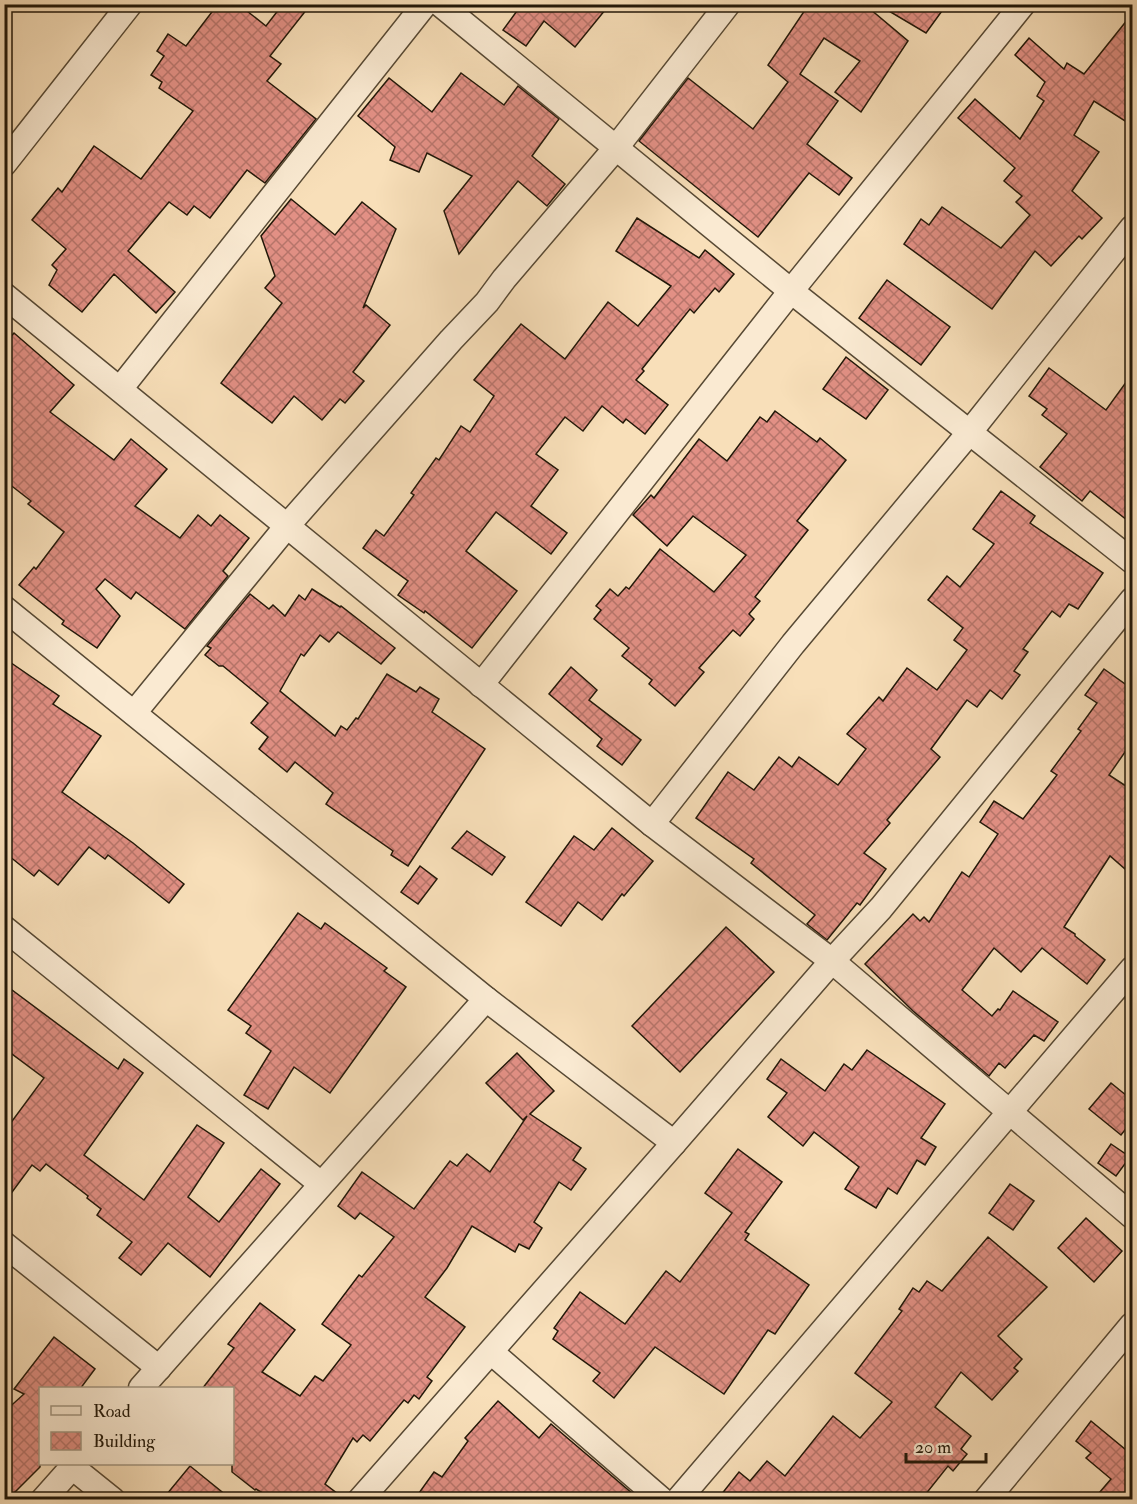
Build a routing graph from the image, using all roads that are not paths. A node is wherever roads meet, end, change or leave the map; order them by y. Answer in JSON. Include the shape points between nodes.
{"nodes":[{"id":1,"x":130,"y":4,"type":"edge"},
{"id":2,"x":425,"y":4,"type":"edge"},
{"id":3,"x":440,"y":4,"type":"edge"},
{"id":4,"x":728,"y":4,"type":"edge"},
{"id":5,"x":1023,"y":4,"type":"edge"},
{"id":6,"x":615,"y":149,"type":"junction"},
{"id":7,"x":4,"y":164,"type":"edge"},
{"id":8,"x":1132,"y":228,"type":"edge"},
{"id":9,"x":791,"y":291,"type":"junction"},
{"id":10,"x":4,"y":295,"type":"edge"},
{"id":11,"x":120,"y":389,"type":"junction"},
{"id":12,"x":969,"y":434,"type":"junction"},
{"id":13,"x":287,"y":526,"type":"junction"},
{"id":14,"x":1132,"y":561,"type":"edge"},
{"id":15,"x":1132,"y":600,"type":"edge"},
{"id":16,"x":4,"y":608,"type":"edge"},
{"id":17,"x":482,"y":685,"type":"junction"},
{"id":18,"x":134,"y":713,"type":"junction"},
{"id":19,"x":652,"y":824,"type":"junction"},
{"id":20,"x":4,"y":928,"type":"edge"},
{"id":21,"x":832,"y":961,"type":"junction"},
{"id":22,"x":1132,"y":969,"type":"edge"},
{"id":23,"x":486,"y":999,"type":"junction"},
{"id":24,"x":1011,"y":1113,"type":"junction"},
{"id":25,"x":674,"y":1143,"type":"junction"},
{"id":26,"x":321,"y":1185,"type":"junction"},
{"id":27,"x":1132,"y":1216,"type":"edge"},
{"id":28,"x":4,"y":1244,"type":"edge"},
{"id":29,"x":1132,"y":1325,"type":"edge"},
{"id":30,"x":491,"y":1352,"type":"junction"},
{"id":31,"x":159,"y":1368,"type":"junction"},
{"id":32,"x":143,"y":1387,"type":"edge"},
{"id":33,"x":73,"y":1465,"type":"edge"},
{"id":34,"x":43,"y":1500,"type":"edge"},
{"id":35,"x":113,"y":1500,"type":"edge"},
{"id":36,"x":360,"y":1500,"type":"edge"},
{"id":37,"x":662,"y":1500,"type":"edge"},
{"id":38,"x":678,"y":1500,"type":"edge"},
{"id":39,"x":986,"y":1500,"type":"edge"}],
"edges":[{"from":1,"to":7,"type":"street"},
{"from":2,"to":11,"type":"street"},
{"from":3,"to":6,"type":"street"},
{"from":4,"to":6,"type":"street"},
{"from":5,"to":9,"type":"street"},
{"from":6,"to":9,"type":"street"},
{"from":6,"to":13,"type":"street","via":[[487,302]]},
{"from":8,"to":12,"type":"street"},
{"from":9,"to":12,"type":"street"},
{"from":9,"to":17,"type":"street"},
{"from":10,"to":11,"type":"street"},
{"from":11,"to":13,"type":"street"},
{"from":12,"to":14,"type":"street"},
{"from":12,"to":19,"type":"street","via":[[793,644]]},
{"from":13,"to":17,"type":"street"},
{"from":13,"to":18,"type":"street"},
{"from":15,"to":21,"type":"street","via":[[881,908]]},
{"from":16,"to":18,"type":"street"},
{"from":17,"to":19,"type":"street"},
{"from":18,"to":23,"type":"street"},
{"from":19,"to":21,"type":"street"},
{"from":20,"to":26,"type":"street"},
{"from":21,"to":24,"type":"street"},
{"from":21,"to":25,"type":"street"},
{"from":22,"to":24,"type":"street"},
{"from":23,"to":25,"type":"street"},
{"from":23,"to":26,"type":"street"},
{"from":24,"to":27,"type":"street"},
{"from":24,"to":38,"type":"street"},
{"from":25,"to":30,"type":"street"},
{"from":26,"to":31,"type":"street"},
{"from":28,"to":31,"type":"street"},
{"from":29,"to":39,"type":"street"},
{"from":30,"to":36,"type":"street"},
{"from":30,"to":37,"type":"street"},
{"from":31,"to":32,"type":"street"},
{"from":33,"to":34,"type":"street"},
{"from":33,"to":35,"type":"street"}]}
